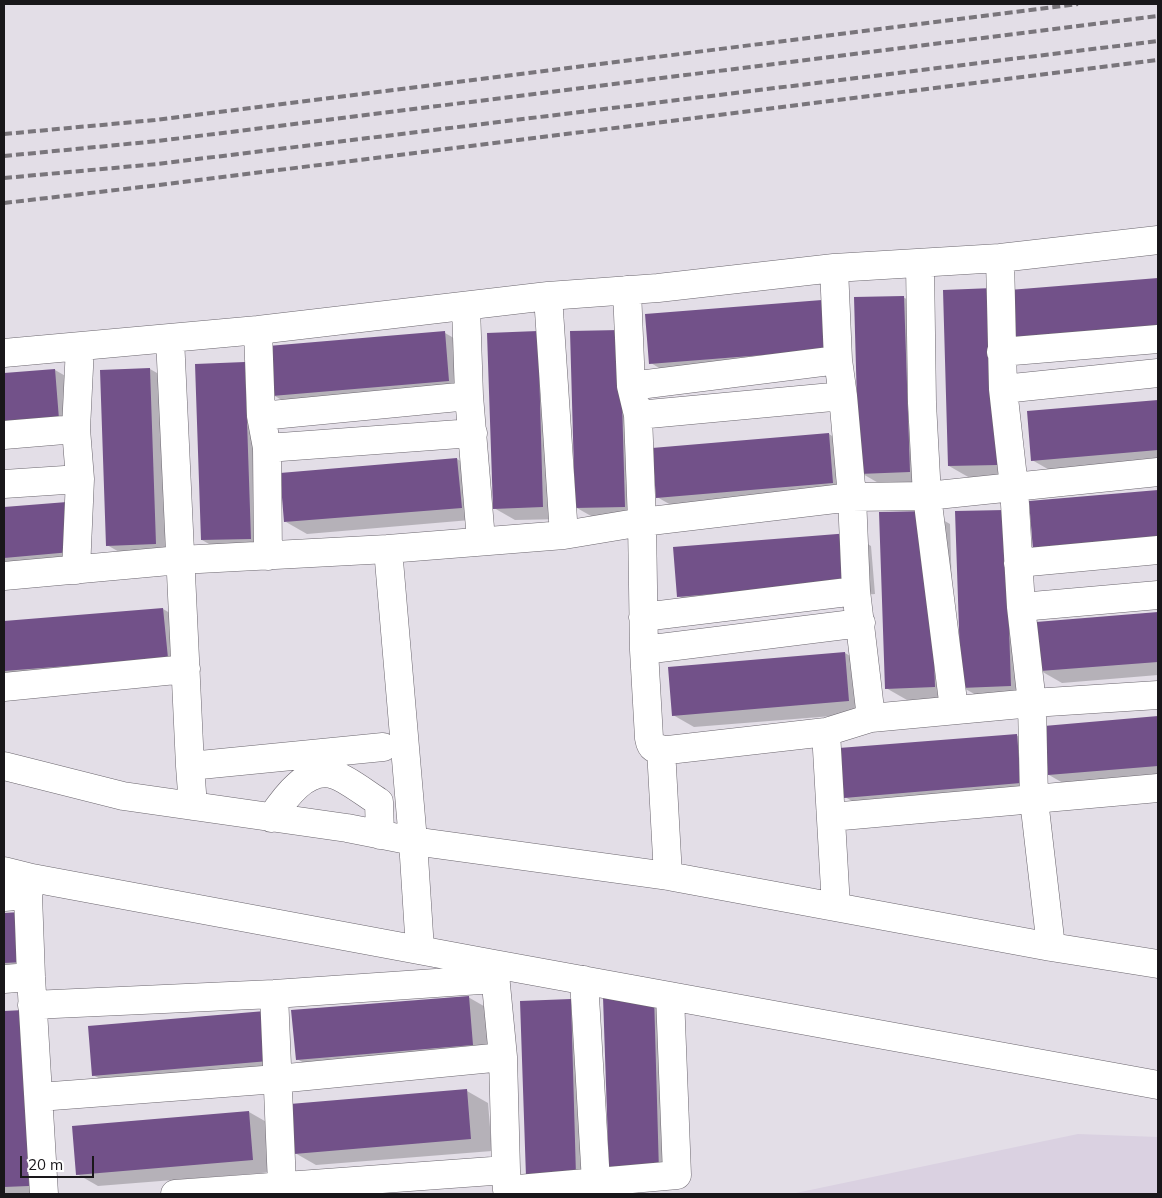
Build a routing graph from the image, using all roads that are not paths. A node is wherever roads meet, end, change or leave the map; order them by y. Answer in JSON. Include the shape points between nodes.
{"nodes":[{"id":1,"x":1158,"y":240,"type":"edge"},
{"id":2,"x":1000,"y":258,"type":"junction"},
{"id":3,"x":920,"y":264,"type":"junction"},
{"id":4,"x":834,"y":268,"type":"junction"},
{"id":5,"x":627,"y":290,"type":"junction"},
{"id":6,"x":548,"y":296,"type":"junction"},
{"id":7,"x":466,"y":307,"type":"junction"},
{"id":8,"x":258,"y":330,"type":"junction"},
{"id":9,"x":170,"y":338,"type":"junction"},
{"id":10,"x":1158,"y":340,"type":"edge"},
{"id":11,"x":80,"y":347,"type":"junction"},
{"id":12,"x":1001,"y":352,"type":"junction"},
{"id":13,"x":4,"y":353,"type":"edge"},
{"id":14,"x":838,"y":360,"type":"junction"},
{"id":15,"x":1158,"y":373,"type":"edge"},
{"id":16,"x":632,"y":386,"type":"junction"},
{"id":17,"x":1003,"y":389,"type":"junction"},
{"id":18,"x":469,"y":396,"type":"junction"},
{"id":19,"x":843,"y":396,"type":"junction"},
{"id":20,"x":638,"y":414,"type":"junction"},
{"id":21,"x":261,"y":416,"type":"junction"},
{"id":22,"x":76,"y":429,"type":"junction"},
{"id":23,"x":472,"y":433,"type":"junction"},
{"id":24,"x":4,"y":435,"type":"edge"},
{"id":25,"x":266,"y":448,"type":"junction"},
{"id":26,"x":1158,"y":472,"type":"edge"},
{"id":27,"x":80,"y":479,"type":"junction"},
{"id":28,"x":4,"y":484,"type":"edge"},
{"id":29,"x":1014,"y":487,"type":"junction"},
{"id":30,"x":928,"y":496,"type":"junction"},
{"id":31,"x":852,"y":497,"type":"junction"},
{"id":32,"x":642,"y":522,"type":"junction"},
{"id":33,"x":564,"y":535,"type":"junction"},
{"id":34,"x":481,"y":540,"type":"junction"},
{"id":35,"x":388,"y":549,"type":"junction"},
{"id":36,"x":1158,"y":550,"type":"edge"},
{"id":37,"x":268,"y":556,"type":"junction"},
{"id":38,"x":180,"y":560,"type":"junction"},
{"id":39,"x":1018,"y":563,"type":"junction"},
{"id":40,"x":76,"y":570,"type":"junction"},
{"id":41,"x":4,"y":576,"type":"edge"},
{"id":42,"x":856,"y":591,"type":"junction"},
{"id":43,"x":1158,"y":594,"type":"edge"},
{"id":44,"x":1021,"y":607,"type":"junction"},
{"id":45,"x":643,"y":617,"type":"junction"},
{"id":46,"x":861,"y":623,"type":"junction"},
{"id":47,"x":644,"y":650,"type":"junction"},
{"id":48,"x":186,"y":669,"type":"junction"},
{"id":49,"x":4,"y":687,"type":"edge"},
{"id":50,"x":1158,"y":695,"type":"edge"},
{"id":51,"x":1032,"y":703,"type":"junction"},
{"id":52,"x":954,"y":709,"type":"junction"},
{"id":53,"x":871,"y":718,"type":"junction"},
{"id":54,"x":826,"y":732,"type":"junction"},
{"id":55,"x":383,"y":747,"type":"dead end"},
{"id":56,"x":661,"y":749,"type":"junction"},
{"id":57,"x":4,"y":766,"type":"edge"},
{"id":58,"x":190,"y":766,"type":"junction"},
{"id":59,"x":1158,"y":788,"type":"edge"},
{"id":60,"x":1034,"y":800,"type":"junction"},
{"id":61,"x":193,"y":806,"type":"junction"},
{"id":62,"x":830,"y":817,"type":"junction"},
{"id":63,"x":271,"y":818,"type":"junction"},
{"id":64,"x":380,"y":835,"type":"junction"},
{"id":65,"x":413,"y":841,"type":"junction"},
{"id":66,"x":4,"y":871,"type":"edge"},
{"id":67,"x":668,"y":876,"type":"junction"},
{"id":68,"x":21,"y":890,"type":"edge"},
{"id":69,"x":836,"y":907,"type":"junction"},
{"id":70,"x":1051,"y":946,"type":"junction"},
{"id":71,"x":420,"y":950,"type":"junction"},
{"id":72,"x":1158,"y":964,"type":"edge"},
{"id":73,"x":495,"y":971,"type":"junction"},
{"id":74,"x":31,"y":977,"type":"junction"},
{"id":75,"x":4,"y":979,"type":"edge"},
{"id":76,"x":584,"y":980,"type":"junction"},
{"id":77,"x":274,"y":994,"type":"junction"},
{"id":78,"x":670,"y":996,"type":"junction"},
{"id":79,"x":32,"y":1005,"type":"junction"},
{"id":80,"x":502,"y":1057,"type":"junction"},
{"id":81,"x":277,"y":1079,"type":"junction"},
{"id":82,"x":1158,"y":1085,"type":"edge"},
{"id":83,"x":39,"y":1097,"type":"junction"},
{"id":84,"x":506,"y":1170,"type":"junction"},
{"id":85,"x":596,"y":1182,"type":"junction"},
{"id":86,"x":282,"y":1185,"type":"junction"},
{"id":87,"x":44,"y":1194,"type":"edge"},
{"id":88,"x":175,"y":1194,"type":"edge"}],
"edges":[{"from":1,"to":2,"type":"street"},
{"from":2,"to":3,"type":"street"},
{"from":2,"to":12,"type":"street"},
{"from":3,"to":4,"type":"street"},
{"from":3,"to":30,"type":"street","via":[[922,403]]},
{"from":4,"to":5,"type":"street"},
{"from":4,"to":14,"type":"street"},
{"from":5,"to":6,"type":"street"},
{"from":5,"to":16,"type":"street"},
{"from":6,"to":7,"type":"street"},
{"from":6,"to":33,"type":"street"},
{"from":7,"to":8,"type":"street"},
{"from":7,"to":18,"type":"street"},
{"from":8,"to":9,"type":"street"},
{"from":8,"to":21,"type":"street"},
{"from":9,"to":11,"type":"street"},
{"from":9,"to":38,"type":"street"},
{"from":10,"to":12,"type":"street"},
{"from":11,"to":13,"type":"street"},
{"from":11,"to":22,"type":"street"},
{"from":12,"to":17,"type":"street"},
{"from":14,"to":16,"type":"street"},
{"from":14,"to":19,"type":"street"},
{"from":15,"to":17,"type":"street"},
{"from":16,"to":20,"type":"street"},
{"from":17,"to":29,"type":"street"},
{"from":18,"to":21,"type":"street"},
{"from":18,"to":23,"type":"street"},
{"from":19,"to":20,"type":"street"},
{"from":19,"to":31,"type":"street"},
{"from":20,"to":32,"type":"street"},
{"from":21,"to":25,"type":"street"},
{"from":22,"to":24,"type":"street"},
{"from":22,"to":27,"type":"street"},
{"from":23,"to":25,"type":"street"},
{"from":23,"to":34,"type":"street"},
{"from":25,"to":37,"type":"street"},
{"from":26,"to":29,"type":"street"},
{"from":27,"to":28,"type":"street"},
{"from":27,"to":40,"type":"street"},
{"from":29,"to":30,"type":"street"},
{"from":29,"to":39,"type":"street"},
{"from":30,"to":31,"type":"street"},
{"from":30,"to":52,"type":"street"},
{"from":31,"to":32,"type":"street"},
{"from":31,"to":42,"type":"street"},
{"from":32,"to":33,"type":"street"},
{"from":32,"to":45,"type":"street"},
{"from":33,"to":34,"type":"street"},
{"from":34,"to":35,"type":"street"},
{"from":35,"to":37,"type":"street"},
{"from":35,"to":65,"type":"street"},
{"from":36,"to":39,"type":"street"},
{"from":37,"to":38,"type":"street"},
{"from":38,"to":40,"type":"street"},
{"from":38,"to":48,"type":"street"},
{"from":39,"to":44,"type":"street"},
{"from":40,"to":41,"type":"street"},
{"from":42,"to":45,"type":"street"},
{"from":42,"to":46,"type":"street"},
{"from":43,"to":44,"type":"street"},
{"from":44,"to":51,"type":"street"},
{"from":45,"to":47,"type":"street"},
{"from":46,"to":47,"type":"street"},
{"from":46,"to":53,"type":"street"},
{"from":47,"to":56,"type":"street","via":[[650,745]]},
{"from":48,"to":49,"type":"street"},
{"from":48,"to":58,"type":"street"},
{"from":50,"to":51,"type":"street"},
{"from":51,"to":52,"type":"street"},
{"from":51,"to":60,"type":"street"},
{"from":52,"to":53,"type":"street"},
{"from":53,"to":54,"type":"street"},
{"from":54,"to":56,"type":"street"},
{"from":54,"to":62,"type":"street"},
{"from":55,"to":58,"type":"street"},
{"from":56,"to":67,"type":"street"},
{"from":57,"to":61,"type":"street","via":[[123,796]]},
{"from":58,"to":61,"type":"street"},
{"from":59,"to":60,"type":"street"},
{"from":60,"to":62,"type":"street"},
{"from":60,"to":70,"type":"street"},
{"from":61,"to":63,"type":"street"},
{"from":62,"to":69,"type":"street"},
{"from":63,"to":64,"type":"street"},
{"from":63,"to":64,"type":"street","via":[[292,790],[316,774],[334,774],[379,802]]},
{"from":64,"to":65,"type":"street"},
{"from":65,"to":67,"type":"street"},
{"from":65,"to":71,"type":"street"},
{"from":66,"to":68,"type":"street"},
{"from":67,"to":69,"type":"street"},
{"from":68,"to":71,"type":"street"},
{"from":68,"to":74,"type":"street"},
{"from":69,"to":70,"type":"street"},
{"from":70,"to":72,"type":"street"},
{"from":71,"to":73,"type":"street"},
{"from":73,"to":76,"type":"street"},
{"from":73,"to":77,"type":"street"},
{"from":73,"to":80,"type":"street"},
{"from":74,"to":75,"type":"street"},
{"from":74,"to":79,"type":"street"},
{"from":76,"to":78,"type":"street"},
{"from":76,"to":85,"type":"street"},
{"from":77,"to":79,"type":"street"},
{"from":77,"to":81,"type":"street"},
{"from":78,"to":82,"type":"street"},
{"from":78,"to":85,"type":"street","via":[[677,1175]]},
{"from":79,"to":83,"type":"street"},
{"from":80,"to":81,"type":"street"},
{"from":80,"to":84,"type":"street"},
{"from":81,"to":83,"type":"street"},
{"from":81,"to":86,"type":"street"},
{"from":83,"to":87,"type":"street"},
{"from":84,"to":85,"type":"street","via":[[507,1190]]},
{"from":84,"to":86,"type":"street"},
{"from":86,"to":88,"type":"street"}]}
